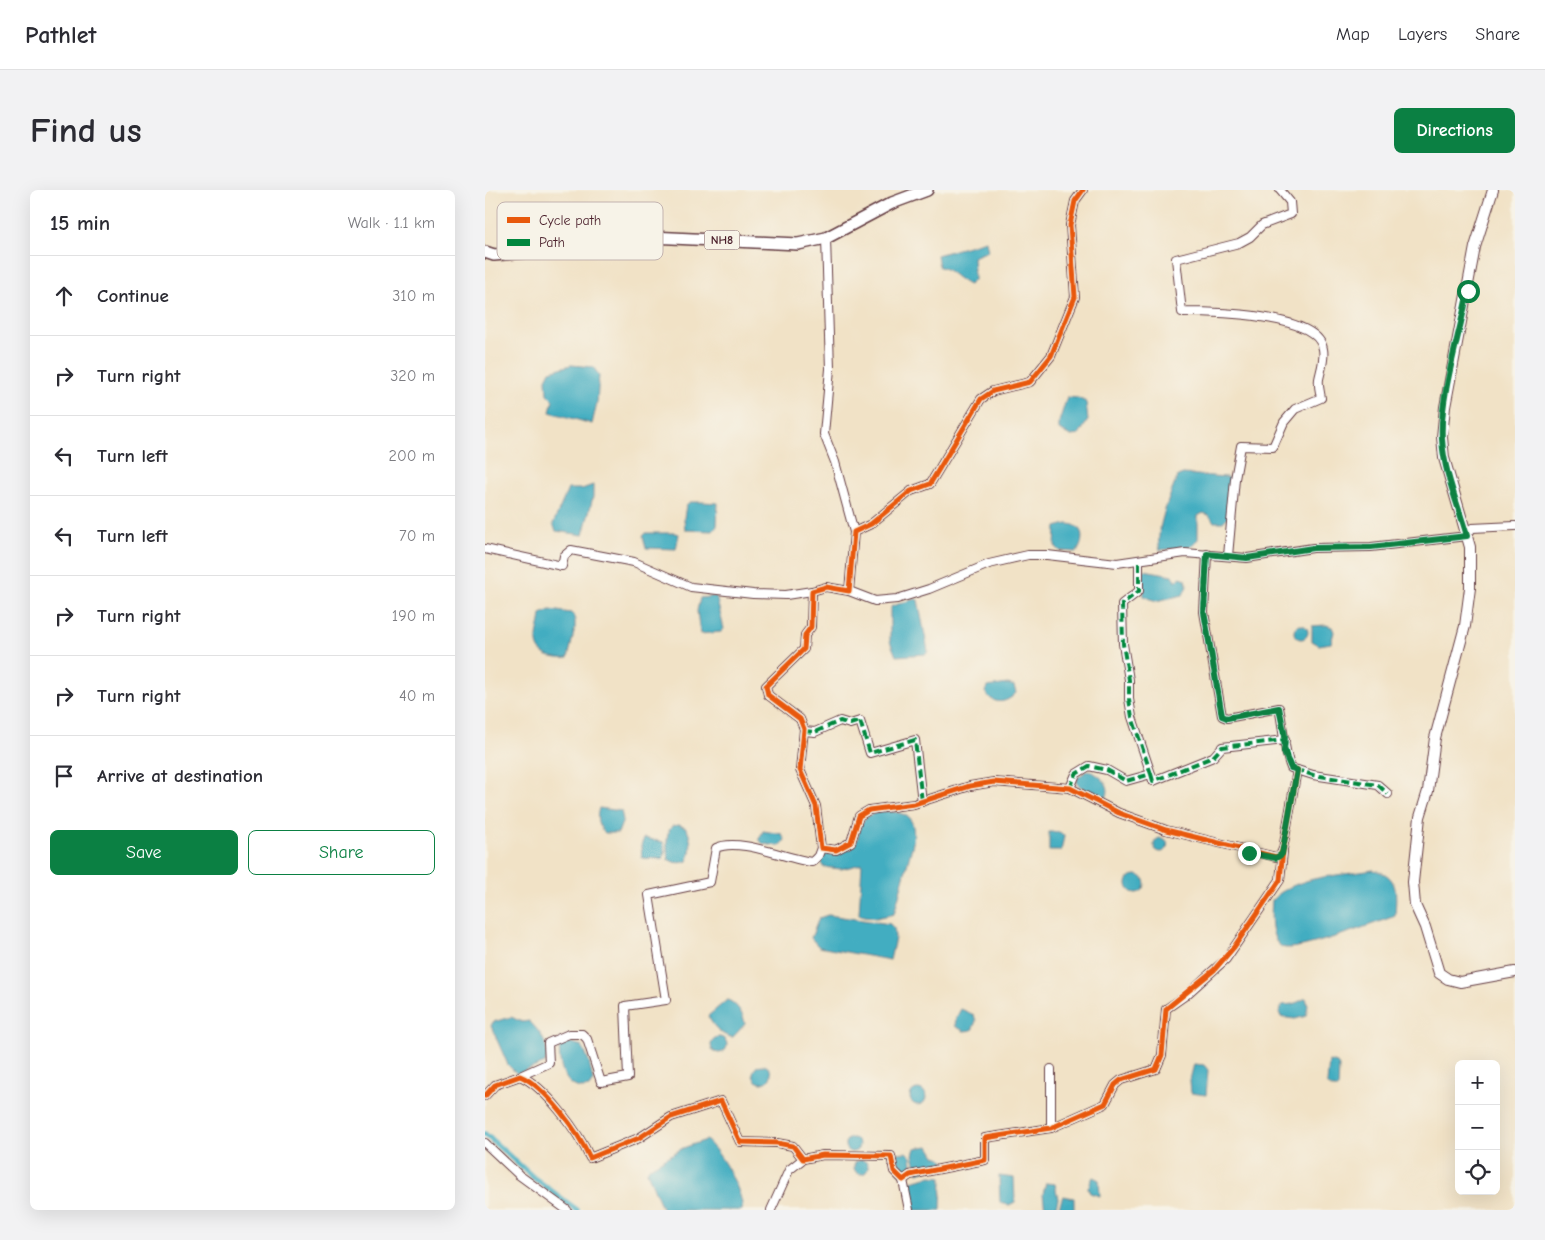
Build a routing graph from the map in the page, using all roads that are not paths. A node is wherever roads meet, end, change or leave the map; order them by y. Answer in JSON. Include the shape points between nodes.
{"nodes":[{"id":1,"x":927,"y":190,"type":"edge"},
{"id":2,"x":1083,"y":190,"type":"edge"},
{"id":3,"x":1280,"y":190,"type":"edge"},
{"id":4,"x":1493,"y":190,"type":"edge"},
{"id":5,"x":663,"y":238,"type":"edge"},
{"id":6,"x":826,"y":238,"type":"junction"},
{"id":7,"x":1515,"y":526,"type":"edge"},
{"id":8,"x":854,"y":532,"type":"junction"},
{"id":9,"x":1467,"y":536,"type":"junction"},
{"id":10,"x":485,"y":549,"type":"edge"},
{"id":11,"x":1207,"y":554,"type":"junction"},
{"id":12,"x":1228,"y":556,"type":"junction"},
{"id":13,"x":1139,"y":561,"type":"junction"},
{"id":14,"x":812,"y":591,"type":"junction"},
{"id":15,"x":849,"y":591,"type":"junction"},
{"id":16,"x":804,"y":731,"type":"junction"},
{"id":17,"x":1285,"y":740,"type":"junction"},
{"id":18,"x":1297,"y":770,"type":"junction"},
{"id":19,"x":1151,"y":774,"type":"junction"},
{"id":20,"x":1070,"y":788,"type":"junction"},
{"id":21,"x":1388,"y":794,"type":"dead end"},
{"id":22,"x":922,"y":802,"type":"junction"},
{"id":23,"x":821,"y":848,"type":"junction"},
{"id":24,"x":1283,"y":849,"type":"junction"},
{"id":25,"x":1515,"y":972,"type":"edge"},
{"id":26,"x":1051,"y":1069,"type":"dead end"},
{"id":27,"x":520,"y":1076,"type":"junction"},
{"id":28,"x":485,"y":1096,"type":"edge"},
{"id":29,"x":1051,"y":1128,"type":"junction"},
{"id":30,"x":485,"y":1143,"type":"edge"},
{"id":31,"x":803,"y":1159,"type":"junction"},
{"id":32,"x":903,"y":1180,"type":"junction"},
{"id":33,"x":567,"y":1210,"type":"edge"},
{"id":34,"x":771,"y":1210,"type":"edge"},
{"id":35,"x":909,"y":1210,"type":"edge"}],
"edges":[{"from":1,"to":6,"type":"highway","number":"NH8","via":[[892,203]]},
{"from":2,"to":8,"type":"street","via":[[1075,201],[1070,225],[1075,296],[1051,356],[1030,382],[993,391],[981,399],[931,484],[911,491],[871,524]]},
{"from":3,"to":12,"type":"street","via":[[1290,202],[1291,214],[1262,225],[1251,237],[1239,243],[1175,259],[1182,312],[1230,312],[1303,327],[1319,338],[1323,348],[1319,381],[1321,398],[1295,409],[1284,422],[1273,447],[1241,446]]},
{"from":4,"to":9,"type":"main road","via":[[1475,247],[1442,437],[1451,488]]},
{"from":5,"to":6,"type":"highway","number":"NH8","via":[[798,244]]},
{"from":6,"to":8,"type":"street","via":[[830,369],[824,434]]},
{"from":7,"to":9,"type":"street","via":[[1473,528]]},
{"from":8,"to":15,"type":"street"},
{"from":9,"to":12,"type":"street","via":[[1371,547],[1313,548],[1247,558]]},
{"from":9,"to":25,"type":"main road","via":[[1471,562],[1465,626],[1440,714],[1428,790],[1420,817],[1413,863],[1415,905],[1439,973],[1443,976],[1460,982]]},
{"from":10,"to":14,"type":"street","via":[[562,566],[571,550],[634,562],[691,587],[713,590],[786,595]]},
{"from":11,"to":12,"type":"street"},
{"from":11,"to":13,"type":"street","via":[[1162,555]]},
{"from":11,"to":17,"type":"street","via":[[1204,612],[1222,716],[1227,718],[1279,708]]},
{"from":13,"to":15,"type":"street","via":[[1117,563],[1027,555],[989,564],[897,599],[875,601]]},
{"from":13,"to":19,"type":"street","via":[[1139,591],[1122,604],[1123,627],[1131,716]]},
{"from":14,"to":15,"type":"street","via":[[826,587]]},
{"from":14,"to":16,"type":"street","via":[[811,627],[805,635],[804,649],[765,690],[767,695],[800,719]]},
{"from":16,"to":22,"type":"street","via":[[815,732],[840,721],[849,724],[860,721],[870,753],[915,740]]},
{"from":16,"to":23,"type":"street","via":[[800,770],[816,806]]},
{"from":17,"to":18,"type":"street","via":[[1284,752],[1291,768]]},
{"from":17,"to":19,"type":"street","via":[[1222,747],[1213,757],[1153,781]]},
{"from":18,"to":21,"type":"street","via":[[1378,785]]},
{"from":18,"to":24,"type":"street"},
{"from":19,"to":20,"type":"street","via":[[1126,781],[1107,770],[1089,766],[1076,774]]},
{"from":20,"to":22,"type":"street","via":[[994,782],[970,786]]},
{"from":20,"to":24,"type":"street","via":[[1166,830],[1276,858]]},
{"from":22,"to":23,"type":"street","via":[[869,810],[859,816],[851,842],[836,850]]},
{"from":23,"to":27,"type":"street","via":[[812,862],[745,846],[722,845],[716,848],[710,882],[649,895],[667,1000],[625,1006],[628,1077],[601,1082],[587,1039],[582,1034],[569,1034],[548,1044],[549,1063]]},
{"from":24,"to":29,"type":"street","via":[[1280,880],[1234,947],[1214,970],[1166,1009],[1161,1055],[1156,1069],[1121,1080],[1105,1104]]},
{"from":26,"to":29,"type":"street"},
{"from":27,"to":28,"type":"street","via":[[495,1085]]},
{"from":27,"to":31,"type":"street","via":[[532,1081],[545,1094],[584,1145],[589,1158],[639,1138],[671,1117],[721,1101],[740,1142],[793,1146]]},
{"from":29,"to":32,"type":"street","via":[[985,1138],[985,1160]]},
{"from":30,"to":33,"type":"street","via":[[519,1175]]},
{"from":31,"to":32,"type":"street","via":[[823,1155],[891,1156],[894,1170]]},
{"from":31,"to":34,"type":"street","via":[[789,1170]]},
{"from":32,"to":35,"type":"street"}]}
